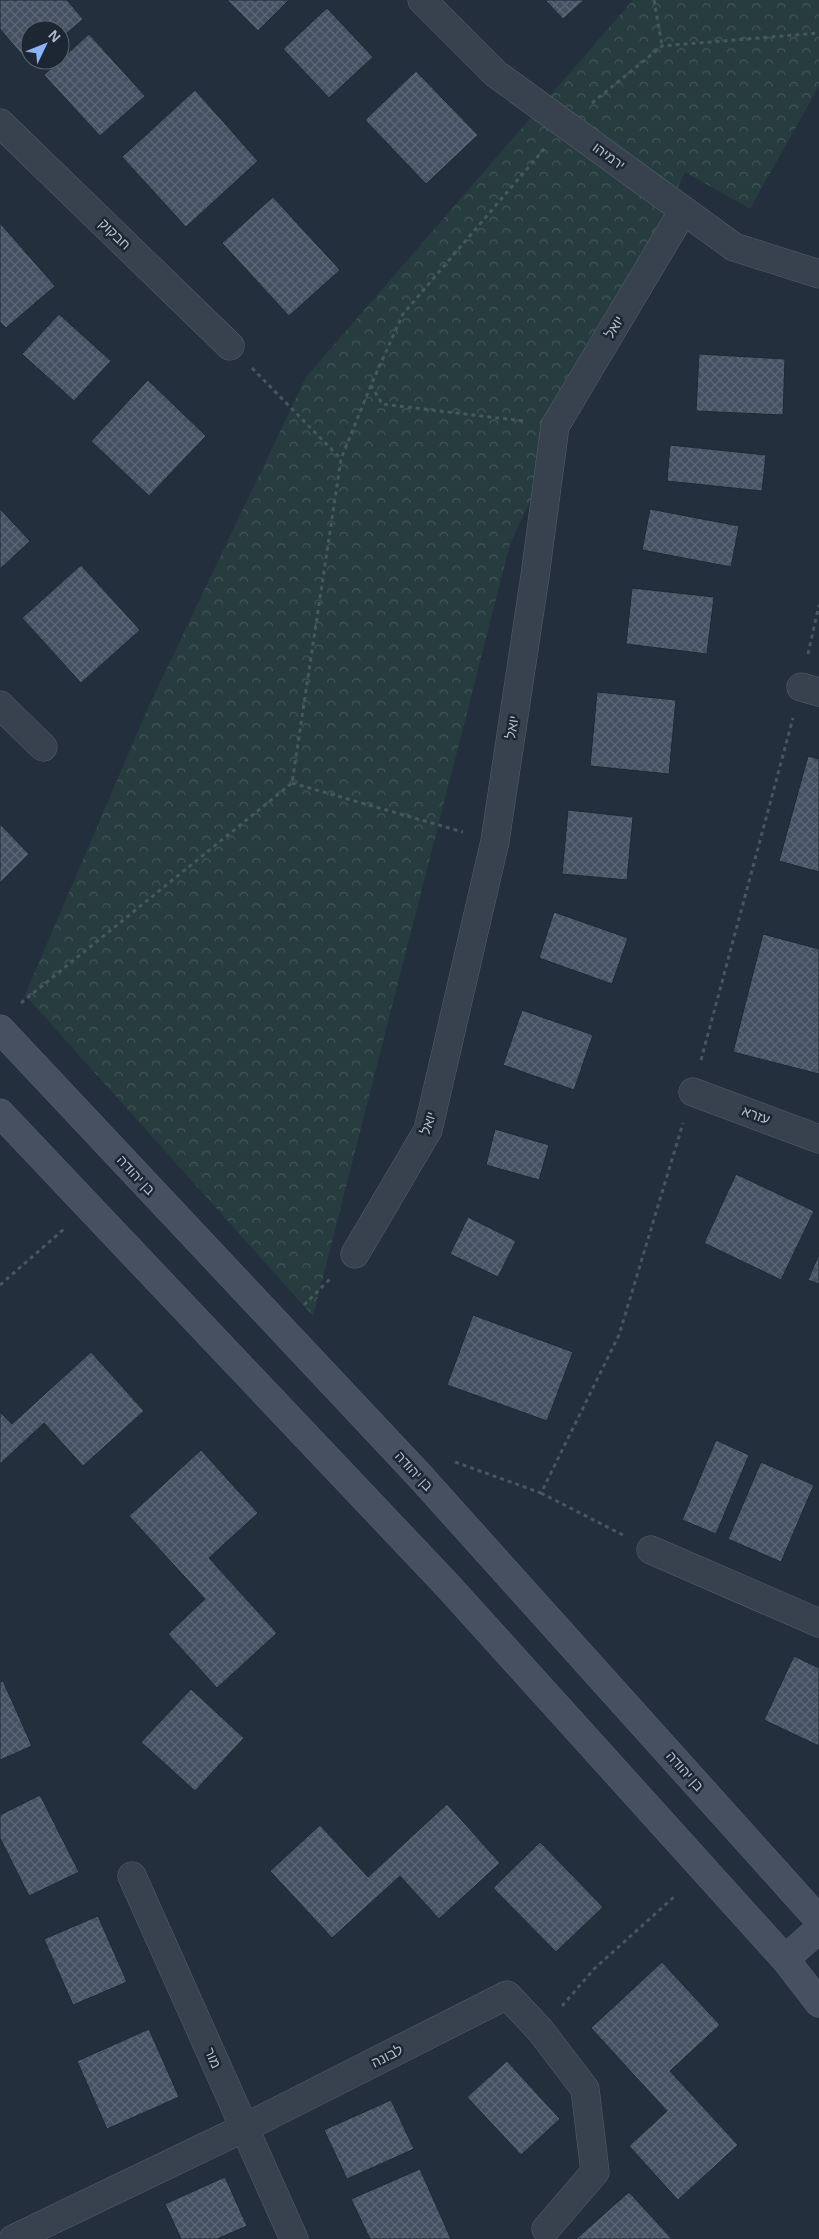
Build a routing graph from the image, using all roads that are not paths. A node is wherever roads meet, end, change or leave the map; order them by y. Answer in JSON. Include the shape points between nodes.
{"nodes":[{"id":1,"x":422,"y":0,"type":"edge"},
{"id":2,"x":0,"y":123,"type":"edge"},
{"id":3,"x":683,"y":210,"type":"junction"},
{"id":4,"x":819,"y":274,"type":"edge"},
{"id":5,"x":230,"y":346,"type":"road end"},
{"id":6,"x":0,"y":705,"type":"edge"},
{"id":7,"x":43,"y":746,"type":"dead end"},
{"id":8,"x":0,"y":1029,"type":"edge"},
{"id":9,"x":692,"y":1092,"type":"dead end"},
{"id":10,"x":0,"y":1113,"type":"edge"},
{"id":11,"x":819,"y":1139,"type":"edge"},
{"id":12,"x":355,"y":1254,"type":"road end"},
{"id":13,"x":651,"y":1550,"type":"road end"},
{"id":14,"x":819,"y":1623,"type":"edge"},
{"id":15,"x":132,"y":1876,"type":"dead end"},
{"id":16,"x":819,"y":1920,"type":"edge"},
{"id":17,"x":819,"y":1929,"type":"edge"},
{"id":18,"x":785,"y":1959,"type":"junction"},
{"id":19,"x":819,"y":2003,"type":"edge"},
{"id":20,"x":244,"y":2128,"type":"junction"},
{"id":21,"x":546,"y":2229,"type":"dead end"},
{"id":22,"x":13,"y":2239,"type":"edge"},
{"id":23,"x":294,"y":2239,"type":"edge"}],
"edges":[{"from":1,"to":3,"type":"street","name":"ירמיהו","via":[[496,74]]},
{"from":2,"to":5,"type":"street","name":"חבקוק"},
{"from":3,"to":4,"type":"street","name":"ירמיהו","via":[[734,247]]},
{"from":3,"to":12,"type":"street","name":"יואל","via":[[555,426],[495,841],[428,1130]]},
{"from":6,"to":7,"type":"street"},
{"from":8,"to":16,"type":"street","name":"בן יהודה","via":[[418,1474]]},
{"from":9,"to":11,"type":"street","name":"עזרא"},
{"from":10,"to":18,"type":"street","via":[[448,1586]]},
{"from":13,"to":14,"type":"street"},
{"from":15,"to":20,"type":"street","name":"מור"},
{"from":17,"to":18,"type":"street"},
{"from":18,"to":19,"type":"street"},
{"from":20,"to":21,"type":"street","name":"לבונה","via":[[507,1995],[540,2030],[585,2089],[595,2172]]},
{"from":20,"to":22,"type":"street","name":"לבונה"},
{"from":20,"to":23,"type":"street","name":"מור"}]}
